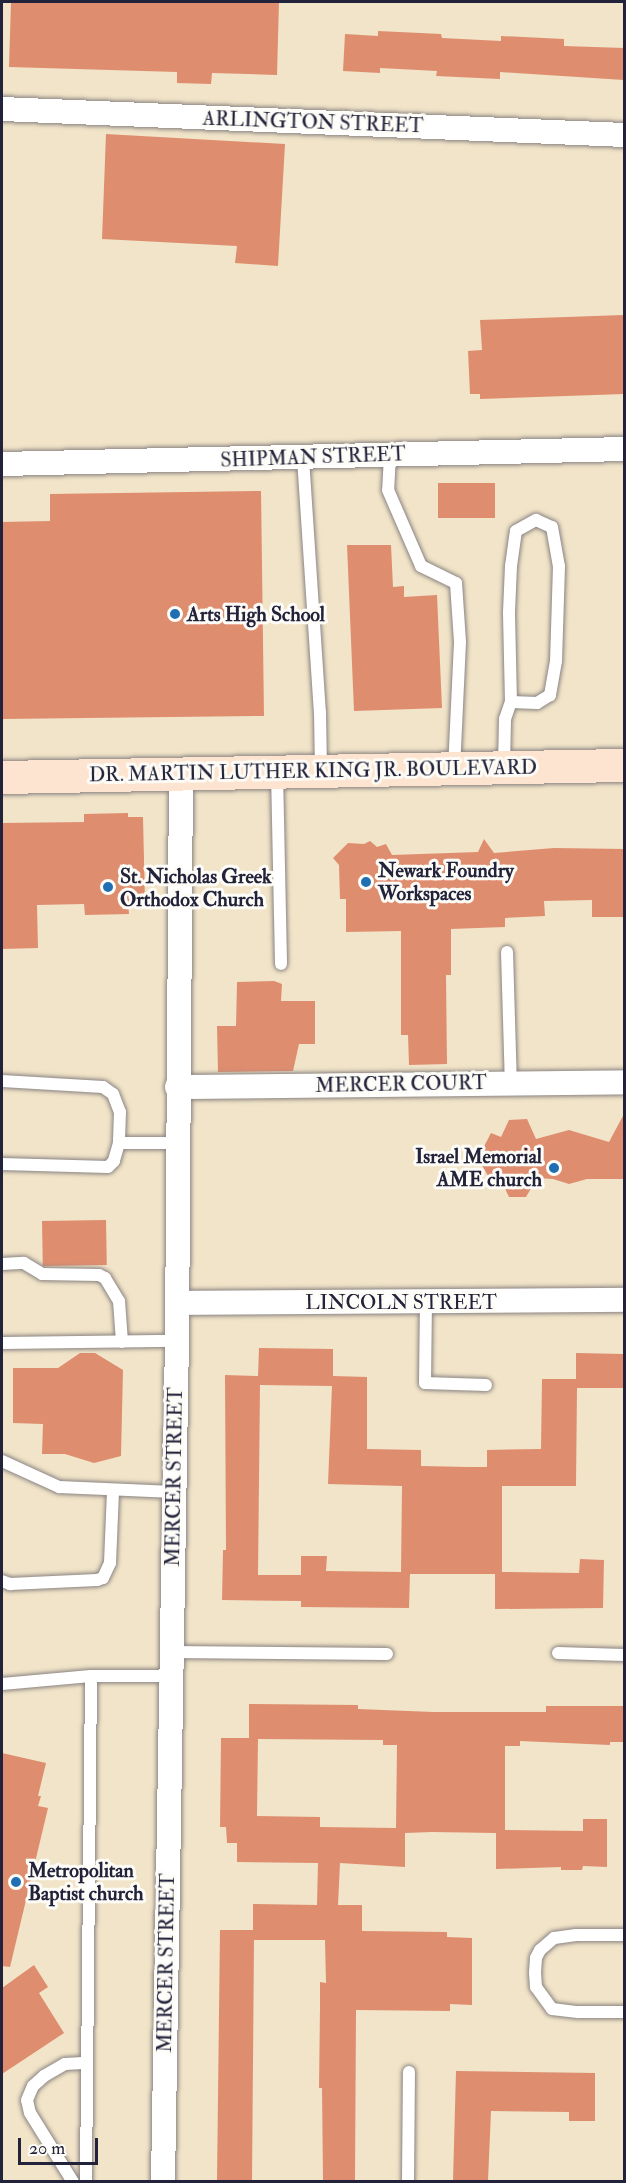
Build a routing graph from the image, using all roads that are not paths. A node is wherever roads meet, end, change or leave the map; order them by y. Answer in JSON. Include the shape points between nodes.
{"nodes":[{"id":1,"x":2,"y":109,"type":"edge"},
{"id":2,"x":624,"y":135,"type":"edge"},
{"id":3,"x":624,"y":449,"type":"edge"},
{"id":4,"x":390,"y":455,"type":"junction"},
{"id":5,"x":303,"y":458,"type":"junction"},
{"id":6,"x":2,"y":464,"type":"edge"},
{"id":7,"x":511,"y":702,"type":"junction"},
{"id":8,"x":624,"y":765,"type":"edge"},
{"id":9,"x":504,"y":767,"type":"junction"},
{"id":10,"x":454,"y":768,"type":"junction"},
{"id":11,"x":277,"y":771,"type":"junction"},
{"id":12,"x":321,"y":771,"type":"junction"},
{"id":13,"x":181,"y":773,"type":"junction"},
{"id":14,"x":2,"y":777,"type":"edge"},
{"id":15,"x":507,"y":952,"type":"dead end"},
{"id":16,"x":281,"y":964,"type":"dead end"},
{"id":17,"x":2,"y":1081,"type":"edge"},
{"id":18,"x":624,"y":1082,"type":"edge"},
{"id":19,"x":511,"y":1083,"type":"junction"},
{"id":20,"x":177,"y":1087,"type":"junction"},
{"id":21,"x":120,"y":1143,"type":"junction"},
{"id":22,"x":177,"y":1143,"type":"junction"},
{"id":23,"x":2,"y":1164,"type":"edge"},
{"id":24,"x":2,"y":1264,"type":"edge"},
{"id":25,"x":624,"y":1300,"type":"edge"},
{"id":26,"x":426,"y":1301,"type":"junction"},
{"id":27,"x":177,"y":1303,"type":"junction"},
{"id":28,"x":177,"y":1341,"type":"junction"},
{"id":29,"x":122,"y":1342,"type":"junction"},
{"id":30,"x":2,"y":1343,"type":"edge"},
{"id":31,"x":486,"y":1384,"type":"dead end"},
{"id":32,"x":2,"y":1461,"type":"edge"},
{"id":33,"x":113,"y":1490,"type":"junction"},
{"id":34,"x":174,"y":1492,"type":"junction"},
{"id":35,"x":2,"y":1581,"type":"edge"},
{"id":36,"x":558,"y":1653,"type":"dead end"},
{"id":37,"x":387,"y":1654,"type":"dead end"},
{"id":38,"x":624,"y":1655,"type":"edge"},
{"id":39,"x":171,"y":1664,"type":"junction"},
{"id":40,"x":91,"y":1676,"type":"junction"},
{"id":41,"x":2,"y":1684,"type":"edge"},
{"id":42,"x":624,"y":1935,"type":"edge"},
{"id":43,"x":624,"y":2012,"type":"edge"},
{"id":44,"x":87,"y":2063,"type":"junction"},
{"id":45,"x":409,"y":2072,"type":"dead end"},
{"id":46,"x":73,"y":2181,"type":"edge"},
{"id":47,"x":86,"y":2181,"type":"edge"},
{"id":48,"x":163,"y":2181,"type":"edge"},
{"id":49,"x":408,"y":2181,"type":"edge"}],
"edges":[{"from":1,"to":2,"type":"street","name":"ARLINGTON STREET"},
{"from":3,"to":4,"type":"street","name":"SHIPMAN STREET"},
{"from":4,"to":5,"type":"street","name":"SHIPMAN STREET"},
{"from":4,"to":10,"type":"lane","via":[[388,490],[422,566],[456,582],[460,642]]},
{"from":5,"to":6,"type":"street","name":"SHIPMAN STREET"},
{"from":5,"to":12,"type":"lane"},
{"from":7,"to":7,"type":"lane","via":[[511,566],[516,531],[536,520],[552,527],[559,566],[556,661],[550,695],[537,703]]},
{"from":7,"to":9,"type":"lane","via":[[506,719]]},
{"from":8,"to":9,"type":"street","name":"DR. MARTIN LUTHER KING JR. BOULEVARD"},
{"from":9,"to":10,"type":"street","name":"DR. MARTIN LUTHER KING JR. BOULEVARD"},
{"from":10,"to":12,"type":"street","name":"DR. MARTIN LUTHER KING JR. BOULEVARD"},
{"from":11,"to":12,"type":"street","name":"DR. MARTIN LUTHER KING JR. BOULEVARD"},
{"from":11,"to":13,"type":"street","name":"DR. MARTIN LUTHER KING JR. BOULEVARD"},
{"from":11,"to":16,"type":"lane"},
{"from":13,"to":14,"type":"street","name":"DR. MARTIN LUTHER KING JR. BOULEVARD"},
{"from":13,"to":20,"type":"street","name":"MERCER STREET"},
{"from":15,"to":19,"type":"lane"},
{"from":17,"to":21,"type":"lane","via":[[108,1089],[120,1112]]},
{"from":18,"to":19,"type":"street","name":"MERCER COURT"},
{"from":19,"to":20,"type":"street","name":"MERCER COURT"},
{"from":20,"to":22,"type":"street","name":"MERCER STREET"},
{"from":21,"to":22,"type":"lane"},
{"from":21,"to":23,"type":"lane","via":[[114,1161],[102,1169]]},
{"from":22,"to":27,"type":"street","name":"MERCER STREET"},
{"from":24,"to":29,"type":"lane","via":[[24,1263],[42,1275],[105,1278],[119,1301]]},
{"from":25,"to":26,"type":"street","name":"LINCOLN STREET"},
{"from":26,"to":27,"type":"street","name":"LINCOLN STREET"},
{"from":26,"to":31,"type":"lane","via":[[425,1383]]},
{"from":27,"to":28,"type":"street","name":"MERCER STREET"},
{"from":28,"to":29,"type":"lane"},
{"from":28,"to":34,"type":"street","name":"MERCER STREET"},
{"from":29,"to":30,"type":"lane"},
{"from":32,"to":33,"type":"lane","via":[[59,1487]]},
{"from":33,"to":34,"type":"lane"},
{"from":33,"to":35,"type":"lane","via":[[110,1563],[103,1578],[10,1584]]},
{"from":34,"to":39,"type":"street","name":"MERCER STREET"},
{"from":36,"to":38,"type":"lane"},
{"from":37,"to":39,"type":"lane"},
{"from":39,"to":40,"type":"lane"},
{"from":39,"to":48,"type":"street","name":"MERCER STREET"},
{"from":40,"to":41,"type":"lane"},
{"from":40,"to":44,"type":"lane"},
{"from":42,"to":43,"type":"lane","via":[[554,1938],[540,1950],[535,1973],[536,1987],[552,2009]]},
{"from":44,"to":46,"type":"lane","via":[[70,2063],[52,2071],[38,2081],[27,2100],[30,2113]]},
{"from":44,"to":47,"type":"lane"},
{"from":45,"to":49,"type":"lane"}]}
